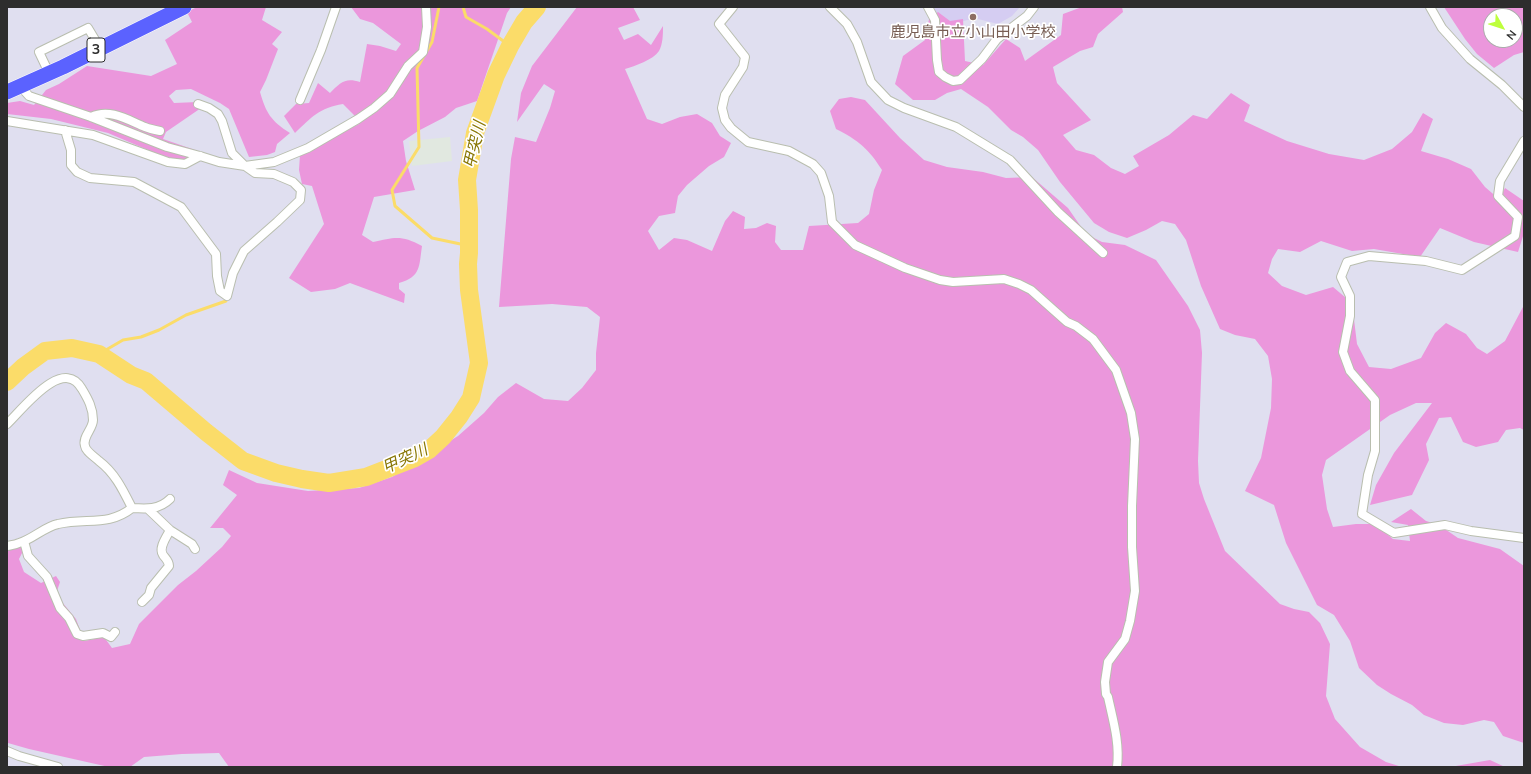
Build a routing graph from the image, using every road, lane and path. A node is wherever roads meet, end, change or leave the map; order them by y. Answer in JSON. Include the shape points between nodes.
{"nodes":[{"id":1,"x":182,"y":7,"type":"edge"},
{"id":2,"x":336,"y":7,"type":"edge"},
{"id":3,"x":426,"y":7,"type":"edge"},
{"id":4,"x":733,"y":7,"type":"edge"},
{"id":5,"x":830,"y":7,"type":"edge"},
{"id":6,"x":928,"y":7,"type":"edge"},
{"id":7,"x":1034,"y":7,"type":"edge"},
{"id":8,"x":1430,"y":7,"type":"edge"},
{"id":9,"x":100,"y":48,"type":"junction"},
{"id":10,"x":49,"y":73,"type":"junction"},
{"id":11,"x":13,"y":89,"type":"edge"},
{"id":12,"x":300,"y":100,"type":"dead end"},
{"id":13,"x":198,"y":104,"type":"dead end"},
{"id":14,"x":1524,"y":107,"type":"edge"},
{"id":15,"x":91,"y":117,"type":"junction"},
{"id":16,"x":7,"y":121,"type":"edge"},
{"id":17,"x":65,"y":130,"type":"junction"},
{"id":18,"x":160,"y":131,"type":"dead end"},
{"id":19,"x":1524,"y":141,"type":"edge"},
{"id":20,"x":200,"y":156,"type":"junction"},
{"id":21,"x":245,"y":166,"type":"junction"},
{"id":22,"x":1103,"y":253,"type":"dead end"},
{"id":23,"x":7,"y":424,"type":"edge"},
{"id":24,"x":170,"y":499,"type":"dead end"},
{"id":25,"x":132,"y":508,"type":"junction"},
{"id":26,"x":148,"y":509,"type":"junction"},
{"id":27,"x":170,"y":530,"type":"junction"},
{"id":28,"x":1524,"y":538,"type":"edge"},
{"id":29,"x":24,"y":541,"type":"junction"},
{"id":30,"x":7,"y":546,"type":"edge"},
{"id":31,"x":195,"y":548,"type":"dead end"},
{"id":32,"x":142,"y":602,"type":"dead end"},
{"id":33,"x":115,"y":632,"type":"dead end"},
{"id":34,"x":7,"y":751,"type":"edge"},
{"id":35,"x":58,"y":767,"type":"edge"},
{"id":36,"x":1117,"y":767,"type":"edge"}],
"edges":[{"from":1,"to":9,"type":"highway","number":"3"},
{"from":2,"to":12,"type":"street"},
{"from":3,"to":21,"type":"street","via":[[427,27],[423,52],[408,66],[390,94],[358,119],[308,148],[274,162]]},
{"from":4,"to":36,"type":"street","via":[[719,24],[745,57],[742,67],[725,95],[722,108],[725,120],[731,128],[748,142],[789,151],[813,164],[821,173],[829,196],[832,222],[855,245],[895,264],[940,280],[953,282],[1004,279],[1019,284],[1031,290],[1067,322],[1093,339],[1116,370],[1131,413],[1135,439],[1132,506],[1135,591],[1125,639],[1108,662],[1104,682],[1117,738]]},
{"from":5,"to":22,"type":"street","via":[[847,24],[878,91],[888,100],[904,108],[956,127],[1010,160],[1058,212]]},
{"from":6,"to":7,"type":"street","via":[[935,20],[939,72],[945,77],[960,80],[982,59],[997,39],[1027,16]]},
{"from":8,"to":14,"type":"street","via":[[1442,28],[1470,59]]},
{"from":9,"to":10,"type":"highway","number":"3"},
{"from":9,"to":10,"type":"street","via":[[88,28],[81,31],[39,52]]},
{"from":10,"to":11,"type":"highway","number":"3"},
{"from":11,"to":15,"type":"street"},
{"from":13,"to":21,"type":"street","via":[[218,114],[232,153]]},
{"from":15,"to":18,"type":"street","via":[[99,113],[118,115],[146,128]]},
{"from":15,"to":20,"type":"street"},
{"from":16,"to":17,"type":"street"},
{"from":17,"to":20,"type":"street","via":[[93,134],[168,162],[184,164]]},
{"from":17,"to":21,"type":"street","via":[[71,150],[71,165],[77,172],[90,178],[134,182],[181,207],[216,254],[220,291],[227,296],[233,272],[244,250],[300,200],[301,190],[293,182],[274,174],[255,173]]},
{"from":19,"to":28,"type":"street","via":[[1500,181],[1498,196],[1518,217],[1515,236],[1462,270],[1426,261],[1369,256],[1347,262],[1341,277],[1350,296],[1350,316],[1343,352],[1350,371],[1375,400],[1375,451],[1368,475],[1362,514],[1394,533],[1445,526]]},
{"from":20,"to":21,"type":"street"},
{"from":23,"to":25,"type":"street","via":[[46,384],[58,378],[78,382],[90,403],[93,420],[84,441],[87,451],[118,480]]},
{"from":24,"to":26,"type":"street"},
{"from":25,"to":26,"type":"street"},
{"from":25,"to":29,"type":"street","via":[[108,520],[77,520],[56,524]]},
{"from":26,"to":27,"type":"street"},
{"from":27,"to":31,"type":"street"},
{"from":27,"to":32,"type":"street","via":[[161,548],[169,561],[169,566]]},
{"from":29,"to":30,"type":"street"},
{"from":29,"to":33,"type":"street","via":[[28,556],[47,577],[60,608],[69,618],[77,634],[82,636],[103,633],[111,637]]},
{"from":34,"to":35,"type":"street"}]}
